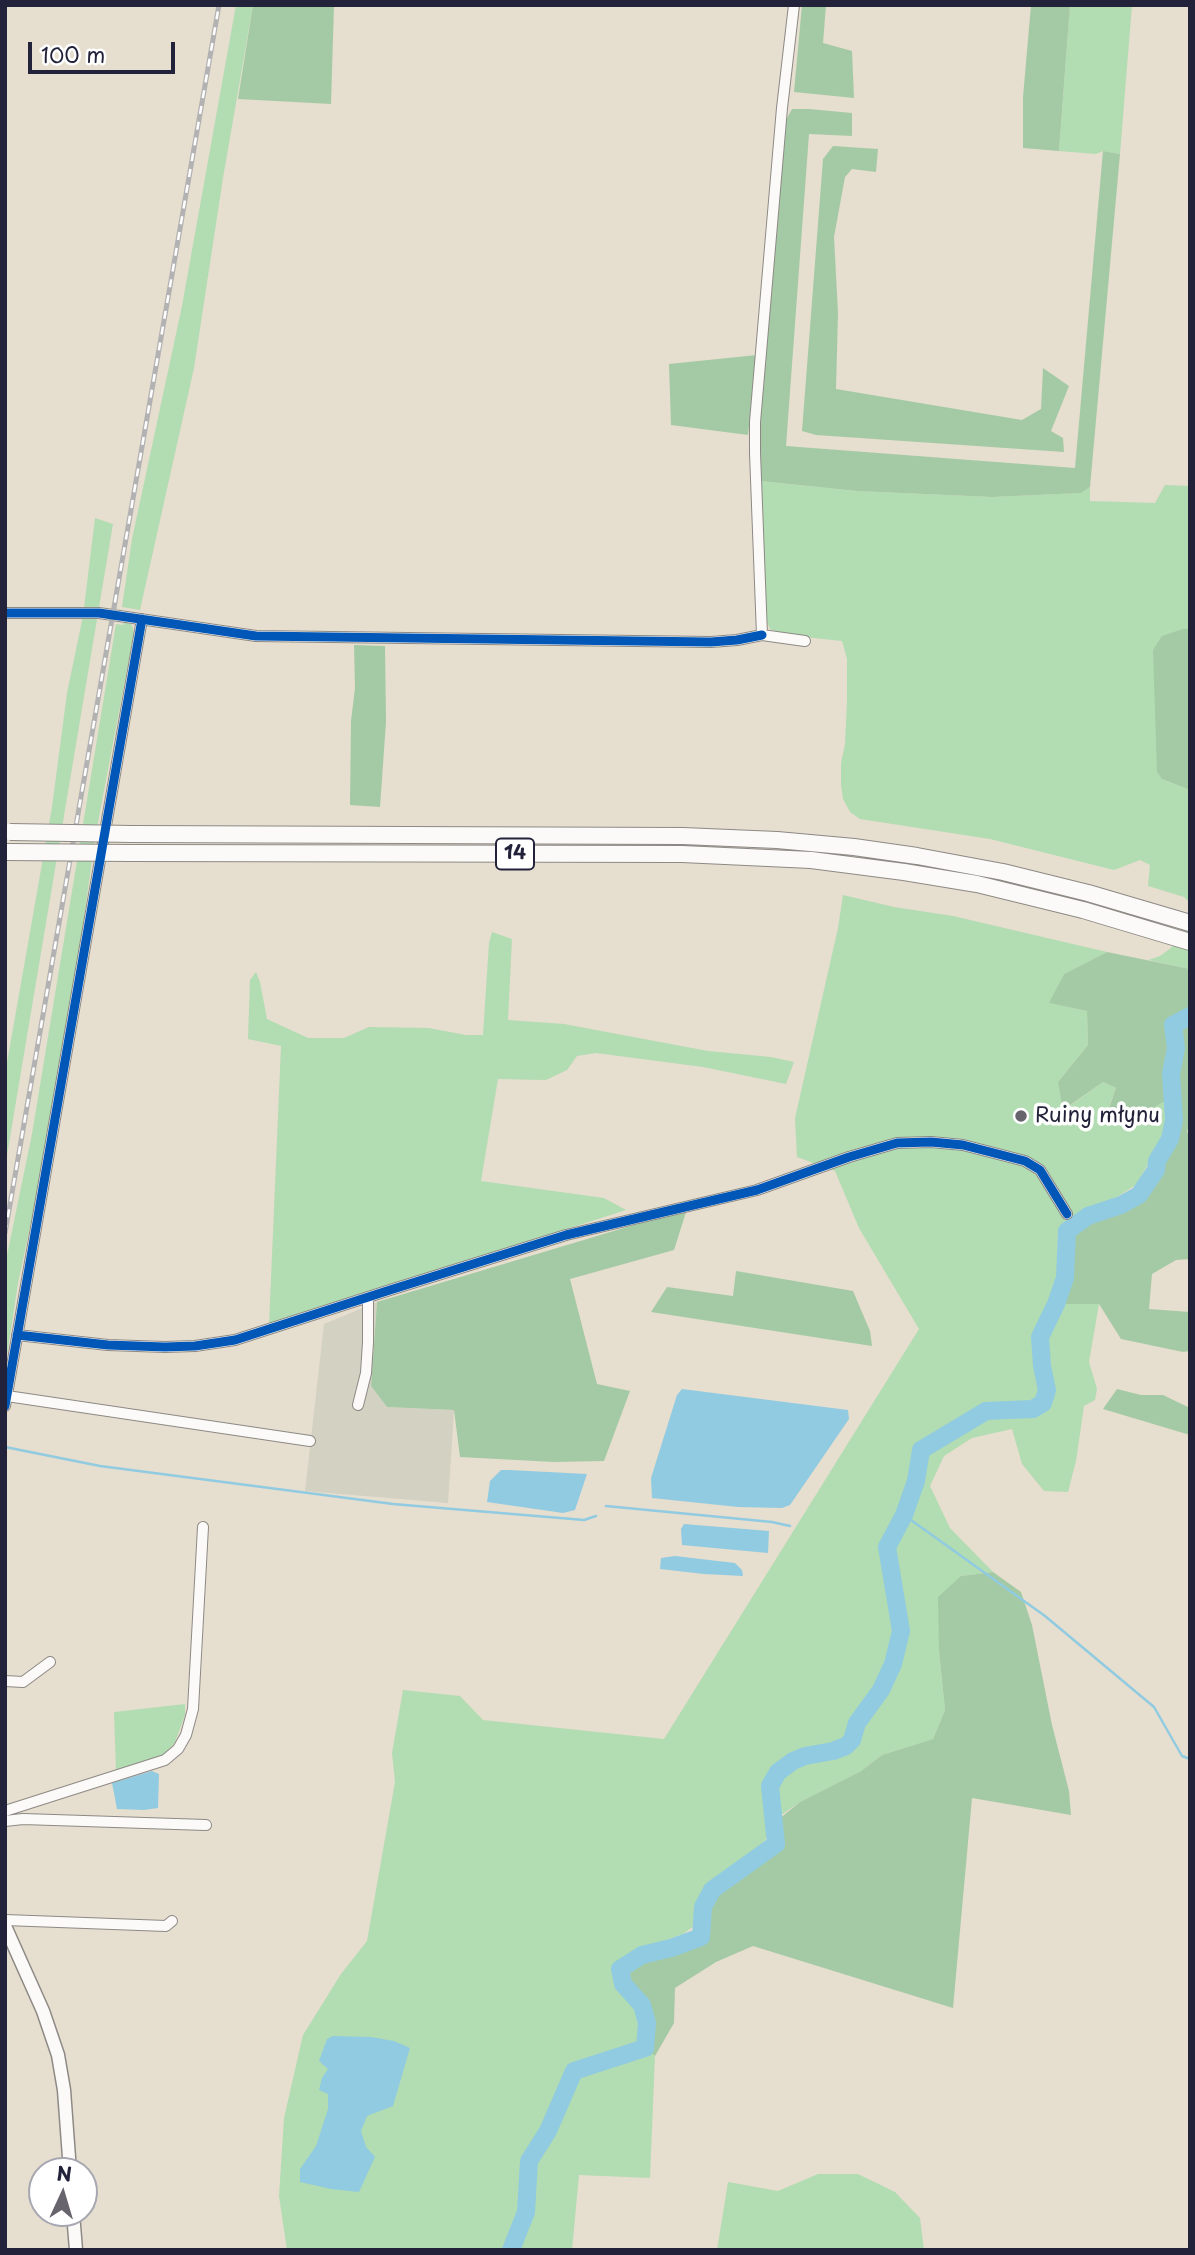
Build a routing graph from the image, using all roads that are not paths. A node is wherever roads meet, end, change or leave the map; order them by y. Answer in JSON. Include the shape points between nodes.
{"nodes":[{"id":1,"x":794,"y":5,"type":"edge"},
{"id":2,"x":5,"y":613,"type":"edge"},
{"id":3,"x":142,"y":619,"type":"junction"},
{"id":4,"x":762,"y":635,"type":"junction"},
{"id":5,"x":805,"y":641,"type":"dead end"},
{"id":6,"x":8,"y":832,"type":"edge"},
{"id":7,"x":6,"y":852,"type":"edge"},
{"id":8,"x":1185,"y":922,"type":"edge"},
{"id":9,"x":1190,"y":942,"type":"edge"},
{"id":10,"x":1067,"y":1214,"type":"dead end"},
{"id":11,"x":368,"y":1297,"type":"junction"},
{"id":12,"x":17,"y":1335,"type":"junction"},
{"id":13,"x":6,"y":1401,"type":"edge"},
{"id":14,"x":358,"y":1405,"type":"dead end"},
{"id":15,"x":310,"y":1441,"type":"dead end"},
{"id":16,"x":203,"y":1527,"type":"dead end"},
{"id":17,"x":50,"y":1662,"type":"dead end"},
{"id":18,"x":5,"y":1681,"type":"edge"},
{"id":19,"x":5,"y":1811,"type":"edge"},
{"id":20,"x":5,"y":1821,"type":"edge"},
{"id":21,"x":206,"y":1825,"type":"dead end"},
{"id":22,"x":5,"y":1920,"type":"edge"},
{"id":23,"x":172,"y":1921,"type":"dead end"},
{"id":24,"x":5,"y":1926,"type":"edge"},
{"id":25,"x":69,"y":2157,"type":"edge"},
{"id":26,"x":74,"y":2227,"type":"edge"},
{"id":27,"x":76,"y":2250,"type":"edge"}],
"edges":[{"from":1,"to":4,"type":"street","via":[[755,422]]},
{"from":2,"to":3,"type":"street","via":[[89,612]]},
{"from":3,"to":4,"type":"street","via":[[256,636],[711,642]]},
{"from":3,"to":12,"type":"street"},
{"from":4,"to":5,"type":"street"},
{"from":6,"to":8,"type":"main road","number":"14","bridge":true,"via":[[777,840],[981,868]]},
{"from":7,"to":9,"type":"main road","number":"14","bridge":true,"via":[[668,854],[811,860],[977,884]]},
{"from":10,"to":11,"type":"street","via":[[1040,1170],[1025,1161],[963,1145],[897,1143],[757,1190],[566,1236]]},
{"from":11,"to":12,"type":"street","via":[[259,1334],[195,1346],[108,1345]]},
{"from":11,"to":14,"type":"street","via":[[366,1373]]},
{"from":12,"to":13,"type":"street"},
{"from":13,"to":15,"type":"street"},
{"from":16,"to":19,"type":"street","via":[[194,1709],[178,1749],[165,1760]]},
{"from":17,"to":18,"type":"street","via":[[23,1682]]},
{"from":20,"to":21,"type":"street"},
{"from":22,"to":23,"type":"street","via":[[166,1926]]},
{"from":24,"to":25,"type":"street","via":[[58,2055]]},
{"from":26,"to":27,"type":"street"}]}
